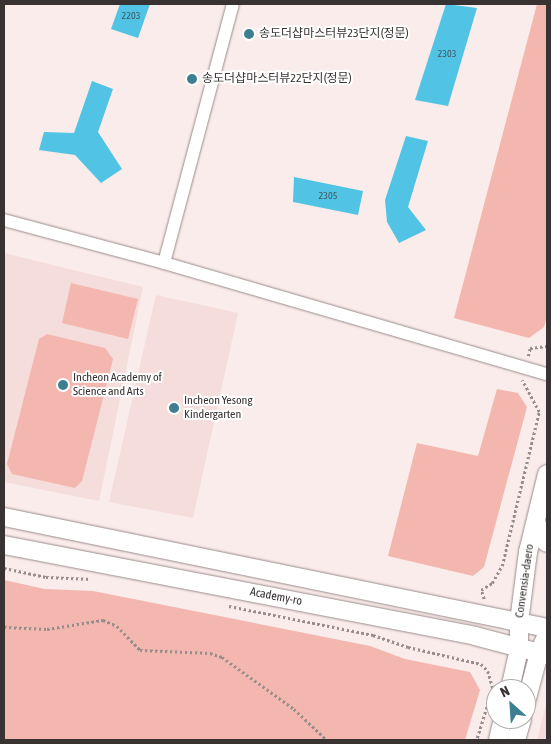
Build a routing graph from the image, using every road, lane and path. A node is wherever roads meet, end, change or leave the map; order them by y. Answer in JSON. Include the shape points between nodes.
{"nodes":[{"id":1,"x":233,"y":4,"type":"edge"},
{"id":2,"x":4,"y":220,"type":"edge"},
{"id":3,"x":164,"y":263,"type":"junction"},
{"id":4,"x":547,"y":346,"type":"edge"},
{"id":5,"x":530,"y":348,"type":"dead end"},
{"id":6,"x":547,"y":374,"type":"edge"},
{"id":7,"x":521,"y":380,"type":"dead end"},
{"id":8,"x":547,"y":474,"type":"edge"},
{"id":9,"x":4,"y":517,"type":"edge"},
{"id":10,"x":536,"y":521,"type":"junction"},
{"id":11,"x":547,"y":542,"type":"edge"},
{"id":12,"x":4,"y":545,"type":"edge"},
{"id":13,"x":4,"y":568,"type":"edge"},
{"id":14,"x":94,"y":579,"type":"dead end"},
{"id":15,"x":481,"y":590,"type":"dead end"},
{"id":16,"x":219,"y":604,"type":"dead end"},
{"id":17,"x":519,"y":622,"type":"junction"},
{"id":18,"x":4,"y":627,"type":"edge"},
{"id":19,"x":547,"y":628,"type":"edge"},
{"id":20,"x":547,"y":634,"type":"edge"},
{"id":21,"x":520,"y":649,"type":"junction"},
{"id":22,"x":543,"y":654,"type":"edge"},
{"id":23,"x":512,"y":679,"type":"edge"},
{"id":24,"x":534,"y":679,"type":"edge"},
{"id":25,"x":327,"y":740,"type":"edge"},
{"id":26,"x":477,"y":740,"type":"edge"}],
"edges":[{"from":1,"to":3,"type":"street"},
{"from":2,"to":3,"type":"street"},
{"from":3,"to":6,"type":"street"},
{"from":4,"to":5,"type":"path"},
{"from":7,"to":15,"type":"path","via":[[539,412],[502,566],[492,583]]},
{"from":8,"to":10,"type":"main road","name":"Convensia-daero"},
{"from":9,"to":17,"type":"main road","name":"Academy-ro"},
{"from":10,"to":11,"type":"main road","via":[[542,539]]},
{"from":10,"to":17,"type":"main road","name":"Convensia-daero","via":[[528,552]]},
{"from":12,"to":21,"type":"main road","name":"Academy-ro","via":[[475,636]]},
{"from":13,"to":14,"type":"path","via":[[46,577]]},
{"from":16,"to":26,"type":"path","via":[[373,635],[408,648],[481,664],[488,671],[493,688]]},
{"from":17,"to":19,"type":"main road","name":"Academy-ro"},
{"from":17,"to":21,"type":"main road","name":"Convensia-daero"},
{"from":18,"to":25,"type":"path","via":[[47,630],[103,620],[117,626],[140,650],[210,653],[222,657],[294,709]]},
{"from":20,"to":22,"type":"main road"},
{"from":21,"to":22,"type":"main road","name":"Academy-ro"},
{"from":21,"to":23,"type":"main road","name":"Convensia-daero"},
{"from":22,"to":24,"type":"main road"}]}
